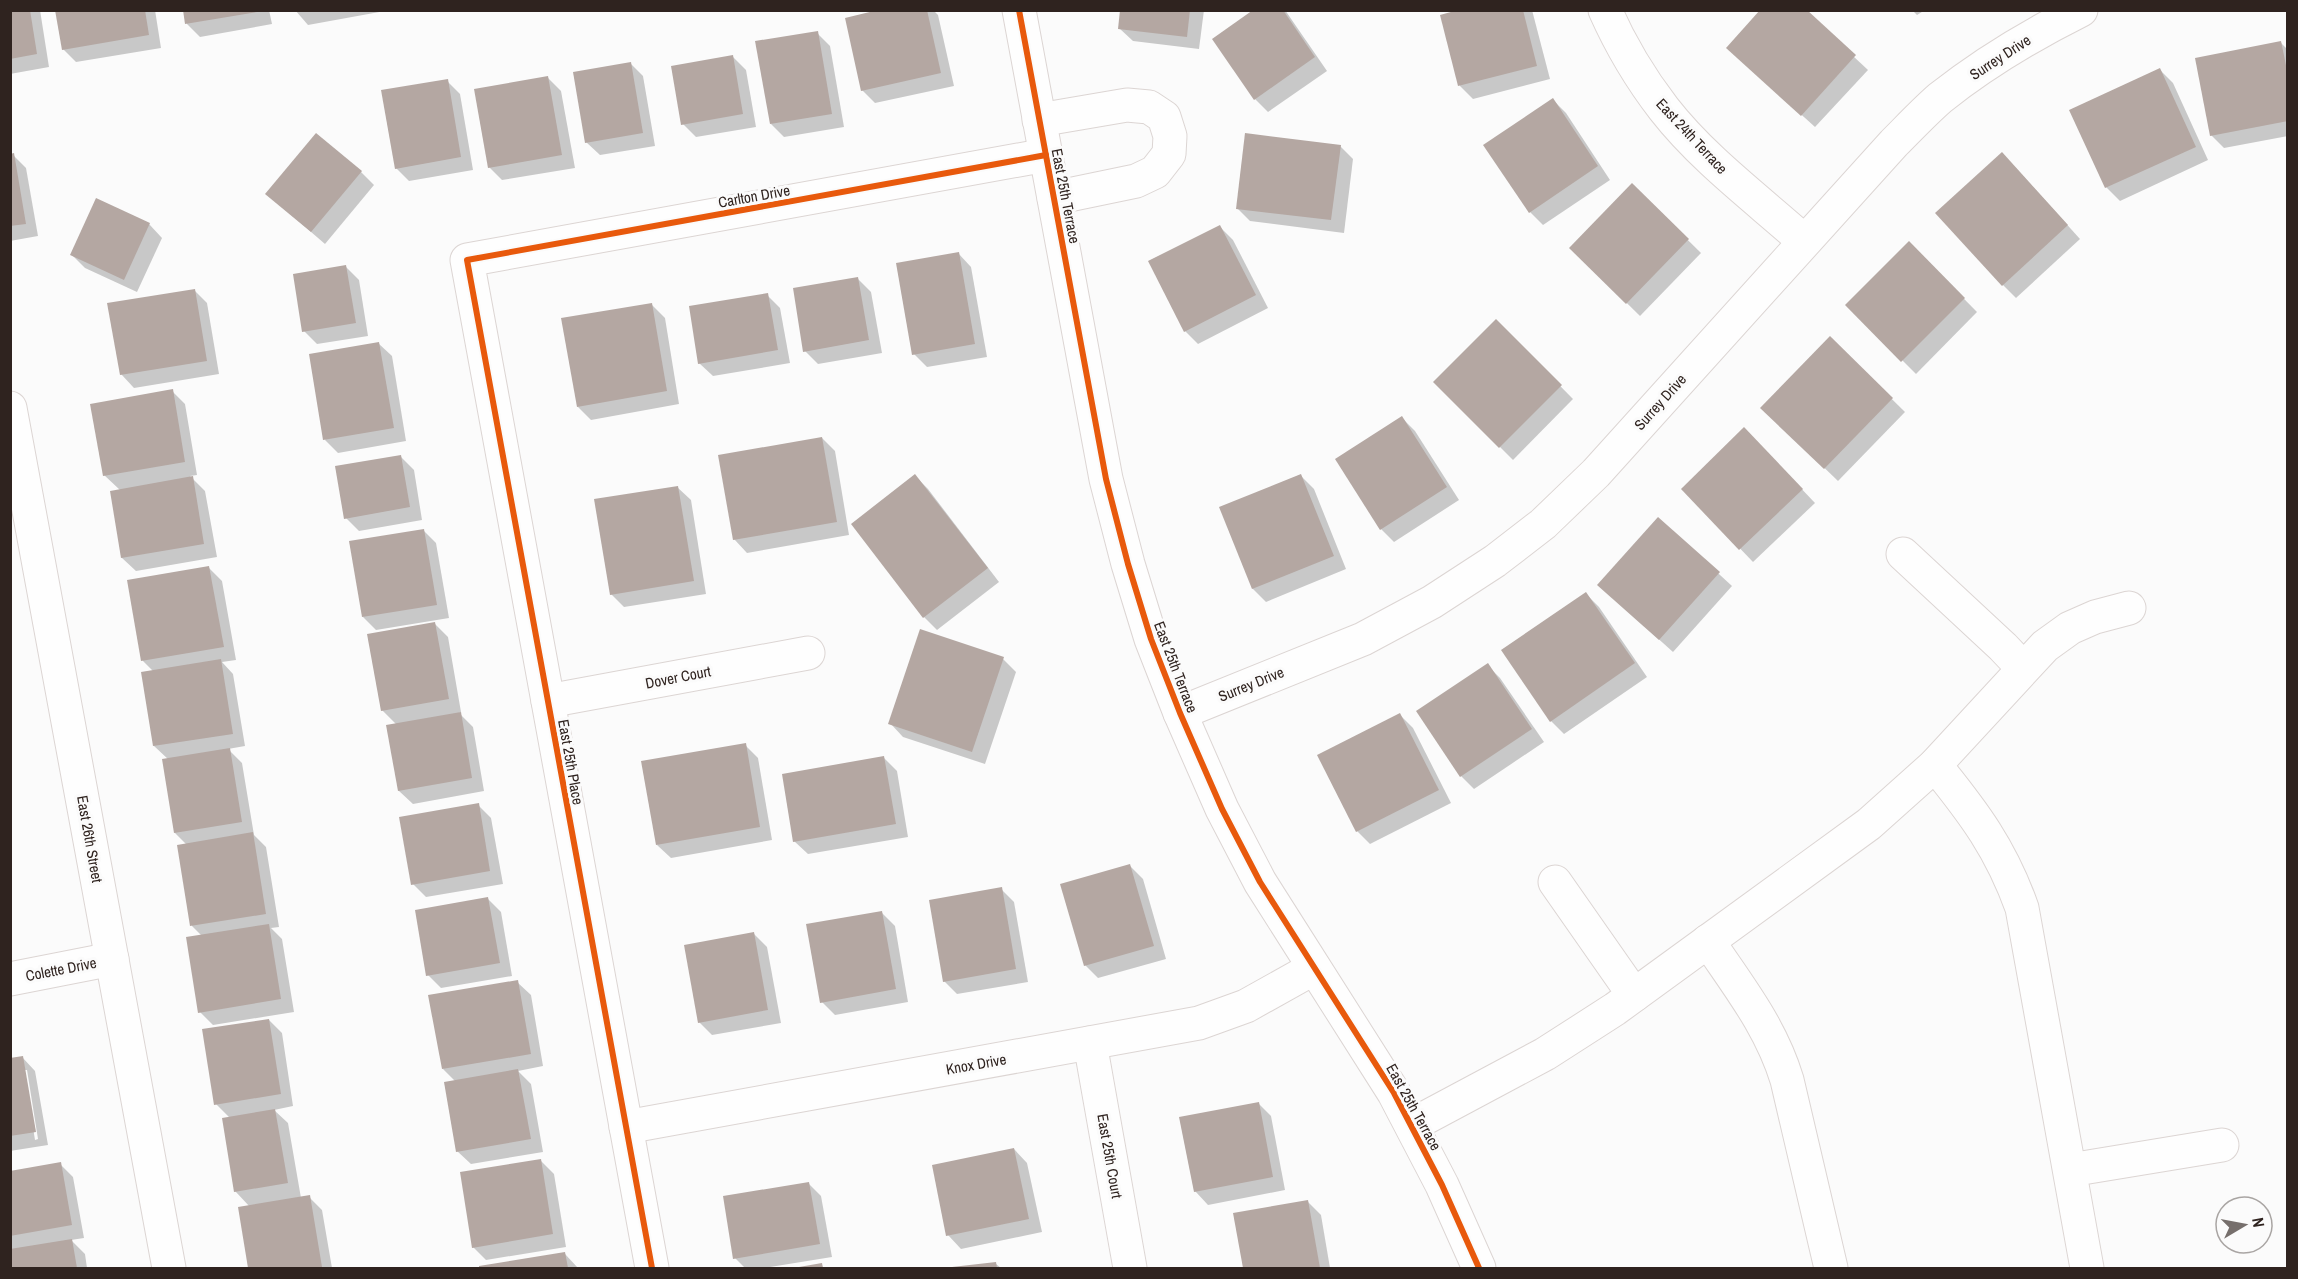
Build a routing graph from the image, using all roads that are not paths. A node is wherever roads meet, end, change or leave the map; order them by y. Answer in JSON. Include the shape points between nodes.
{"nodes":[{"id":1,"x":1019,"y":10,"type":"edge"},
{"id":2,"x":1605,"y":10,"type":"edge"},
{"id":3,"x":2081,"y":10,"type":"edge"},
{"id":4,"x":1040,"y":120,"type":"junction"},
{"id":5,"x":1046,"y":155,"type":"junction"},
{"id":6,"x":1054,"y":198,"type":"junction"},
{"id":7,"x":1804,"y":241,"type":"junction"},
{"id":8,"x":467,"y":260,"type":"joint"},
{"id":9,"x":10,"y":408,"type":"edge"},
{"id":10,"x":1903,"y":554,"type":"dead end"},
{"id":11,"x":2129,"y":608,"type":"dead end"},
{"id":12,"x":807,"y":653,"type":"dead end"},
{"id":13,"x":2023,"y":668,"type":"junction"},
{"id":14,"x":548,"y":701,"type":"junction"},
{"id":15,"x":1180,"y":713,"type":"junction"},
{"id":16,"x":1935,"y":765,"type":"junction"},
{"id":17,"x":1556,"y":882,"type":"dead end"},
{"id":18,"x":1708,"y":941,"type":"junction"},
{"id":19,"x":112,"y":959,"type":"junction"},
{"id":20,"x":1314,"y":968,"type":"junction"},
{"id":21,"x":10,"y":979,"type":"edge"},
{"id":22,"x":1634,"y":995,"type":"junction"},
{"id":23,"x":1090,"y":1043,"type":"junction"},
{"id":24,"x":1412,"y":1125,"type":"junction"},
{"id":25,"x":626,"y":1127,"type":"junction"},
{"id":26,"x":2222,"y":1145,"type":"dead end"},
{"id":27,"x":2070,"y":1170,"type":"junction"},
{"id":28,"x":169,"y":1269,"type":"edge"},
{"id":29,"x":652,"y":1269,"type":"edge"},
{"id":30,"x":1130,"y":1269,"type":"edge"},
{"id":31,"x":1479,"y":1269,"type":"edge"},
{"id":32,"x":1831,"y":1269,"type":"edge"},
{"id":33,"x":2087,"y":1269,"type":"edge"}],
"edges":[{"from":1,"to":4,"type":"street","name":"East 25th Terrace"},
{"from":2,"to":7,"type":"street","name":"East 24th Terrace","via":[[1625,54],[1664,110],[1704,152]]},
{"from":3,"to":7,"type":"street","name":"Surrey Drive","via":[[1987,63],[1939,99]]},
{"from":4,"to":5,"type":"street","name":"East 25th Terrace"},
{"from":4,"to":6,"type":"street","via":[[1127,105],[1149,107],[1164,117],[1170,136],[1169,154],[1155,172],[1136,181]]},
{"from":5,"to":6,"type":"street","name":"East 25th Terrace"},
{"from":5,"to":8,"type":"street","name":"Carlton Drive"},
{"from":6,"to":15,"type":"street","name":"East 25th Terrace","via":[[1106,479],[1151,639]]},
{"from":7,"to":15,"type":"street","name":"Surrey Drive","via":[[1596,473],[1543,524],[1496,561],[1363,639]]},
{"from":8,"to":14,"type":"street","name":"East 25th Place"},
{"from":9,"to":19,"type":"street","name":"East 26th Street"},
{"from":10,"to":13,"type":"street"},
{"from":11,"to":13,"type":"street","via":[[2070,628]]},
{"from":12,"to":14,"type":"street","name":"Dover Court"},
{"from":13,"to":16,"type":"street"},
{"from":14,"to":25,"type":"street","name":"East 25th Place"},
{"from":15,"to":20,"type":"street","name":"East 25th Terrace","via":[[1222,809],[1260,882]]},
{"from":16,"to":18,"type":"street","via":[[1869,824]]},
{"from":16,"to":27,"type":"street","via":[[1992,841],[2011,876],[2022,908]]},
{"from":17,"to":22,"type":"street"},
{"from":18,"to":22,"type":"street"},
{"from":18,"to":32,"type":"street","via":[[1780,1054]]},
{"from":19,"to":21,"type":"street","name":"Colette Drive"},
{"from":19,"to":28,"type":"street","name":"East 26th Street"},
{"from":20,"to":23,"type":"street","name":"Knox Drive","via":[[1246,1006],[1199,1023]]},
{"from":20,"to":24,"type":"street","name":"East 25th Terrace"},
{"from":22,"to":24,"type":"street","via":[[1545,1054]]},
{"from":23,"to":25,"type":"street","name":"Knox Drive"},
{"from":23,"to":30,"type":"street","name":"East 25th Court"},
{"from":24,"to":31,"type":"street","name":"East 25th Terrace"},
{"from":25,"to":29,"type":"street","name":"East 25th Place"},
{"from":26,"to":27,"type":"street"},
{"from":27,"to":33,"type":"street"}]}
